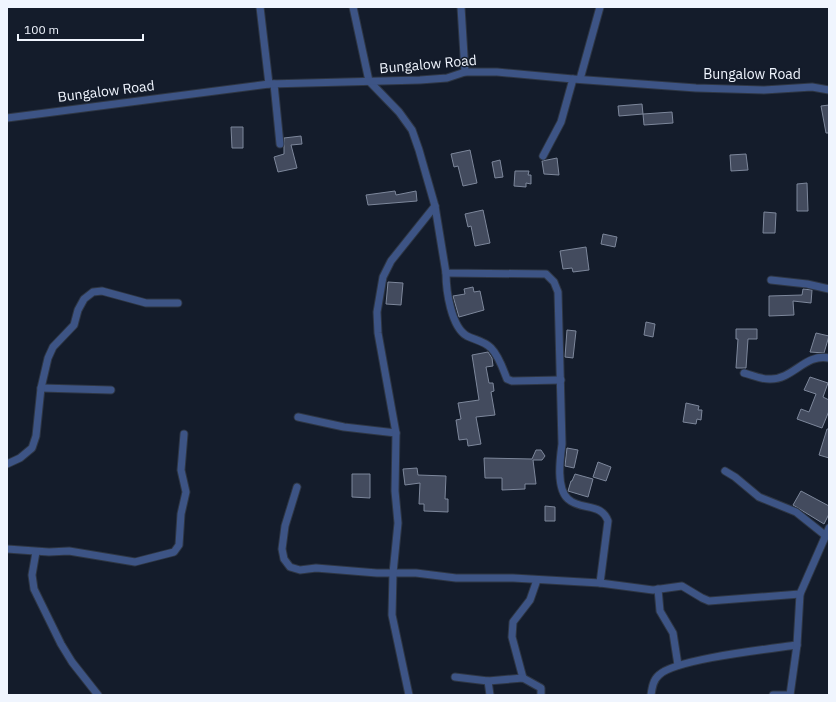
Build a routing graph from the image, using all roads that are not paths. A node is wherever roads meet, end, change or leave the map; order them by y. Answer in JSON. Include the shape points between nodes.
{"nodes":[{"id":1,"x":260,"y":7,"type":"edge"},
{"id":2,"x":353,"y":7,"type":"edge"},
{"id":3,"x":461,"y":7,"type":"edge"},
{"id":4,"x":600,"y":7,"type":"edge"},
{"id":5,"x":465,"y":72,"type":"junction"},
{"id":6,"x":576,"y":79,"type":"junction"},
{"id":7,"x":369,"y":81,"type":"junction"},
{"id":8,"x":272,"y":84,"type":"junction"},
{"id":9,"x":829,"y":90,"type":"edge"},
{"id":10,"x":7,"y":118,"type":"edge"},
{"id":11,"x":280,"y":144,"type":"dead end"},
{"id":12,"x":543,"y":156,"type":"dead end"},
{"id":13,"x":435,"y":206,"type":"junction"},
{"id":14,"x":446,"y":273,"type":"junction"},
{"id":15,"x":771,"y":280,"type":"dead end"},
{"id":16,"x":829,"y":289,"type":"edge"},
{"id":17,"x":178,"y":304,"type":"dead end"},
{"id":18,"x":829,"y":358,"type":"edge"},
{"id":19,"x":744,"y":373,"type":"dead end"},
{"id":20,"x":561,"y":380,"type":"junction"},
{"id":21,"x":41,"y":388,"type":"junction"},
{"id":22,"x":112,"y":390,"type":"dead end"},
{"id":23,"x":298,"y":417,"type":"dead end"},
{"id":24,"x":396,"y":433,"type":"junction"},
{"id":25,"x":184,"y":434,"type":"dead end"},
{"id":26,"x":7,"y":464,"type":"edge"},
{"id":27,"x":725,"y":472,"type":"dead end"},
{"id":28,"x":296,"y":487,"type":"dead end"},
{"id":29,"x":829,"y":528,"type":"edge"},
{"id":30,"x":826,"y":536,"type":"junction"},
{"id":31,"x":7,"y":550,"type":"edge"},
{"id":32,"x":36,"y":552,"type":"junction"},
{"id":33,"x":393,"y":573,"type":"junction"},
{"id":34,"x":537,"y":580,"type":"junction"},
{"id":35,"x":600,"y":583,"type":"junction"},
{"id":36,"x":658,"y":589,"type":"junction"},
{"id":37,"x":800,"y":594,"type":"junction"},
{"id":38,"x":797,"y":645,"type":"junction"},
{"id":39,"x":678,"y":665,"type":"junction"},
{"id":40,"x":455,"y":677,"type":"dead end"},
{"id":41,"x":524,"y":678,"type":"junction"},
{"id":42,"x":488,"y":681,"type":"junction"},
{"id":43,"x":98,"y":695,"type":"edge"},
{"id":44,"x":409,"y":695,"type":"edge"},
{"id":45,"x":490,"y":695,"type":"edge"},
{"id":46,"x":541,"y":695,"type":"edge"},
{"id":47,"x":651,"y":695,"type":"edge"},
{"id":48,"x":773,"y":695,"type":"edge"},
{"id":49,"x":790,"y":695,"type":"edge"}],
"edges":[{"from":1,"to":8,"type":"street"},
{"from":2,"to":7,"type":"street"},
{"from":3,"to":5,"type":"street"},
{"from":4,"to":6,"type":"street"},
{"from":5,"to":6,"type":"street","name":"Bungalow Road","via":[[497,72]]},
{"from":5,"to":7,"type":"street","name":"Bungalow Road","via":[[446,78]]},
{"from":6,"to":9,"type":"street","name":"Bungalow Road","via":[[696,88],[764,90],[812,86]]},
{"from":6,"to":12,"type":"street","via":[[561,122]]},
{"from":7,"to":8,"type":"street","name":"Bungalow Road"},
{"from":7,"to":13,"type":"street","via":[[399,112],[412,130]]},
{"from":8,"to":10,"type":"street","name":"Bungalow Road"},
{"from":8,"to":11,"type":"street"},
{"from":13,"to":14,"type":"street"},
{"from":13,"to":24,"type":"street","via":[[391,261],[382,277],[377,312],[378,333]]},
{"from":14,"to":20,"type":"street","via":[[455,324],[466,335],[492,349],[507,379]]},
{"from":14,"to":20,"type":"street","via":[[546,274],[554,282],[558,292]]},
{"from":15,"to":16,"type":"street"},
{"from":17,"to":21,"type":"street","via":[[146,303],[102,291],[93,292],[84,300],[74,325],[54,347],[48,358]]},
{"from":18,"to":19,"type":"street","via":[[815,358],[772,379]]},
{"from":20,"to":35,"type":"street","via":[[562,444],[559,466],[564,493],[568,500],[599,509],[605,513],[608,521]]},
{"from":21,"to":22,"type":"street"},
{"from":21,"to":26,"type":"street","via":[[36,436],[32,448]]},
{"from":23,"to":24,"type":"street","via":[[344,427]]},
{"from":24,"to":33,"type":"street","via":[[395,491],[398,523]]},
{"from":25,"to":32,"type":"street","via":[[181,470],[186,492],[181,514],[179,545],[174,552],[135,562],[68,551]]},
{"from":27,"to":30,"type":"street","via":[[759,497],[796,512]]},
{"from":28,"to":33,"type":"street","via":[[282,549],[284,559],[290,567],[300,570],[316,568]]},
{"from":29,"to":30,"type":"street"},
{"from":30,"to":37,"type":"street"},
{"from":31,"to":32,"type":"street","via":[[22,549]]},
{"from":32,"to":43,"type":"street","via":[[32,574],[34,589],[61,644]]},
{"from":33,"to":34,"type":"street"},
{"from":33,"to":44,"type":"street","via":[[392,615]]},
{"from":34,"to":35,"type":"street"},
{"from":34,"to":41,"type":"street","via":[[530,600],[513,622],[512,637]]},
{"from":35,"to":36,"type":"street","via":[[647,590]]},
{"from":36,"to":37,"type":"street","via":[[682,586],[709,601]]},
{"from":36,"to":39,"type":"street","via":[[660,612],[673,633]]},
{"from":37,"to":38,"type":"street"},
{"from":38,"to":39,"type":"street"},
{"from":38,"to":49,"type":"street"},
{"from":39,"to":47,"type":"street","via":[[655,679]]},
{"from":40,"to":42,"type":"street"},
{"from":41,"to":42,"type":"street"},
{"from":41,"to":46,"type":"street","via":[[539,686],[542,690]]},
{"from":42,"to":45,"type":"street"},
{"from":48,"to":49,"type":"street"}]}
